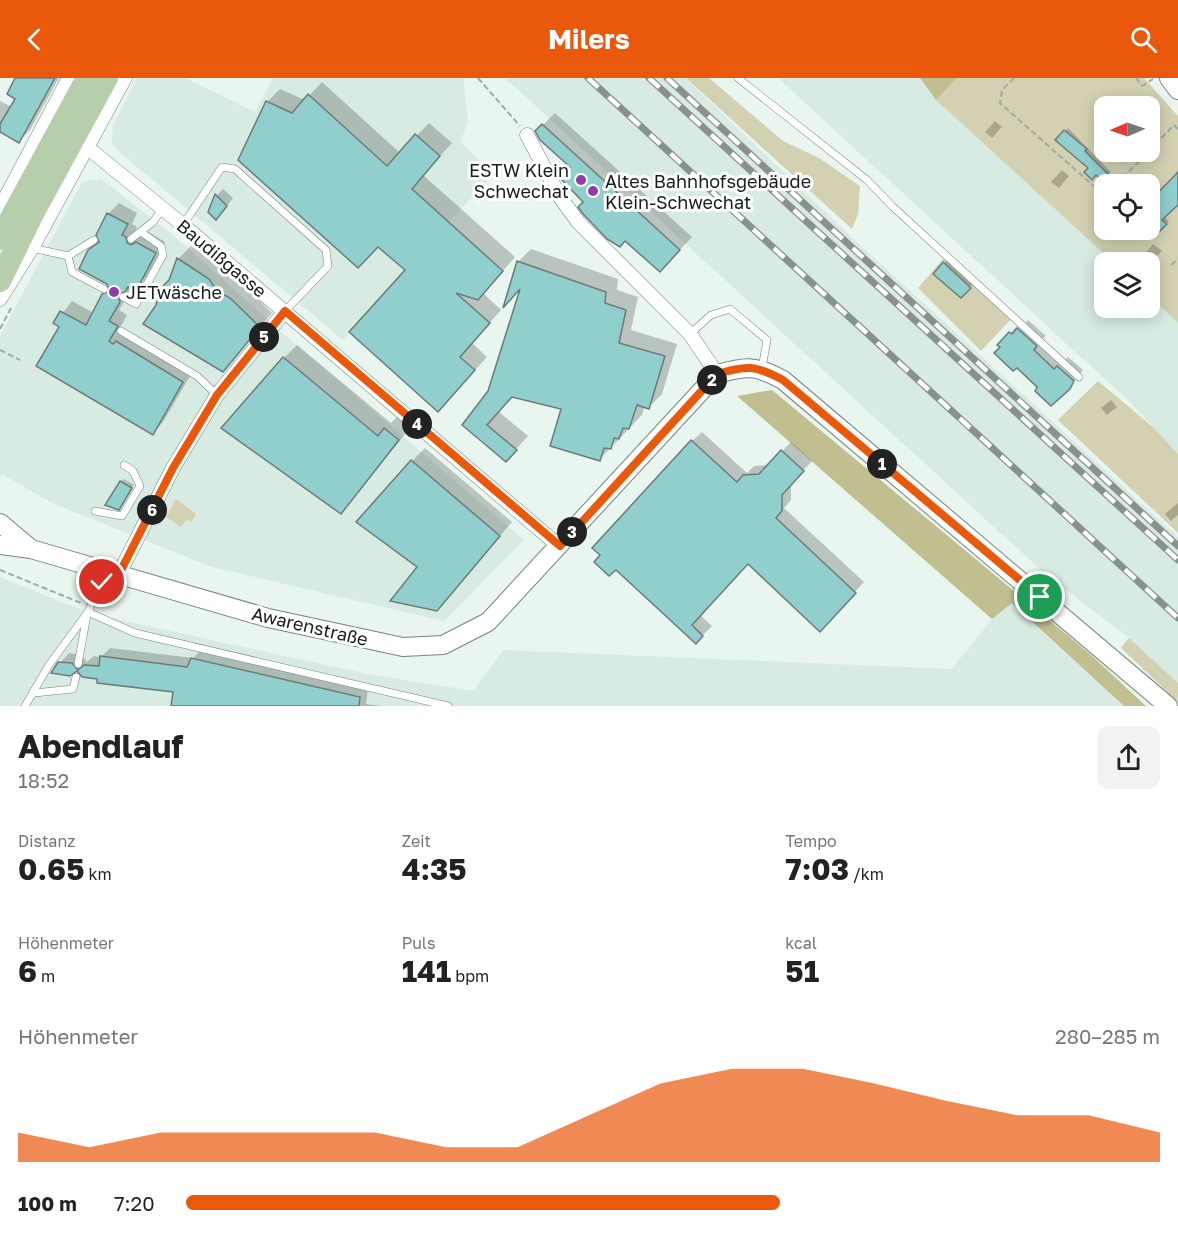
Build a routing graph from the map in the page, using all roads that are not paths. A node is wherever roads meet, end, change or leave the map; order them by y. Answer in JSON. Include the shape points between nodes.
{"nodes":[{"id":1,"x":69,"y":78,"type":"edge"},
{"id":2,"x":87,"y":78,"type":"edge"},
{"id":3,"x":107,"y":78,"type":"edge"},
{"id":4,"x":125,"y":78,"type":"edge"},
{"id":5,"x":738,"y":78,"type":"edge"},
{"id":6,"x":1169,"y":78,"type":"edge"},
{"id":7,"x":1178,"y":90,"type":"edge"},
{"id":8,"x":527,"y":135,"type":"road end"},
{"id":9,"x":88,"y":148,"type":"junction"},
{"id":10,"x":38,"y":186,"type":"junction"},
{"id":11,"x":0,"y":208,"type":"edge"},
{"id":12,"x":163,"y":208,"type":"junction"},
{"id":13,"x":183,"y":225,"type":"junction"},
{"id":14,"x":141,"y":232,"type":"junction"},
{"id":15,"x":0,"y":238,"type":"edge"},
{"id":16,"x":131,"y":239,"type":"dead end"},
{"id":17,"x":94,"y":240,"type":"dead end"},
{"id":18,"x":32,"y":248,"type":"junction"},
{"id":19,"x":68,"y":256,"type":"junction"},
{"id":20,"x":0,"y":281,"type":"edge"},
{"id":21,"x":104,"y":289,"type":"dead end"},
{"id":22,"x":123,"y":297,"type":"dead end"},
{"id":23,"x":0,"y":299,"type":"edge"},
{"id":24,"x":285,"y":311,"type":"junction"},
{"id":25,"x":121,"y":331,"type":"dead end"},
{"id":26,"x":690,"y":333,"type":"junction"},
{"id":27,"x":762,"y":368,"type":"junction"},
{"id":28,"x":717,"y":374,"type":"junction"},
{"id":29,"x":1079,"y":377,"type":"dead end"},
{"id":30,"x":217,"y":395,"type":"junction"},
{"id":31,"x":124,"y":465,"type":"dead end"},
{"id":32,"x":95,"y":511,"type":"dead end"},
{"id":33,"x":0,"y":523,"type":"edge"},
{"id":34,"x":0,"y":545,"type":"edge"},
{"id":35,"x":560,"y":546,"type":"junction"},
{"id":36,"x":31,"y":549,"type":"junction"},
{"id":37,"x":113,"y":573,"type":"junction"},
{"id":38,"x":89,"y":610,"type":"junction"},
{"id":39,"x":78,"y":664,"type":"dead end"},
{"id":40,"x":76,"y":677,"type":"dead end"},
{"id":41,"x":34,"y":693,"type":"junction"},
{"id":42,"x":25,"y":706,"type":"edge"},
{"id":43,"x":448,"y":706,"type":"edge"},
{"id":44,"x":1168,"y":706,"type":"edge"}],
"edges":[{"from":1,"to":11,"type":"street"},
{"from":2,"to":10,"type":"main road"},
{"from":3,"to":10,"type":"main road"},
{"from":4,"to":9,"type":"street"},
{"from":5,"to":29,"type":"lane","via":[[867,180]]},
{"from":6,"to":7,"type":"street"},
{"from":8,"to":26,"type":"street","via":[[578,222]]},
{"from":9,"to":12,"type":"street","name":"Baudißgasse"},
{"from":9,"to":18,"type":"street"},
{"from":10,"to":15,"type":"main road"},
{"from":10,"to":20,"type":"main road"},
{"from":12,"to":13,"type":"street","name":"Baudißgasse"},
{"from":12,"to":14,"type":"lane"},
{"from":13,"to":24,"type":"street","name":"Baudißgasse"},
{"from":13,"to":24,"type":"lane","via":[[222,167],[235,169],[326,250],[328,267]]},
{"from":14,"to":16,"type":"lane"},
{"from":14,"to":22,"type":"lane","via":[[161,246],[164,255],[136,304]]},
{"from":17,"to":19,"type":"lane"},
{"from":18,"to":19,"type":"lane"},
{"from":18,"to":23,"type":"street"},
{"from":19,"to":21,"type":"lane","via":[[72,272]]},
{"from":24,"to":30,"type":"street"},
{"from":24,"to":35,"type":"street","name":"Baudißgasse"},
{"from":25,"to":30,"type":"lane","via":[[196,376]]},
{"from":26,"to":27,"type":"lane","via":[[711,315],[730,309],[767,340]]},
{"from":26,"to":28,"type":"street"},
{"from":27,"to":28,"type":"street","via":[[738,368]]},
{"from":27,"to":44,"type":"street","via":[[783,380]]},
{"from":28,"to":35,"type":"street"},
{"from":30,"to":37,"type":"street"},
{"from":31,"to":32,"type":"lane","via":[[133,471],[140,486],[122,516]]},
{"from":33,"to":36,"type":"street","name":"Awarenstraße"},
{"from":34,"to":36,"type":"street","name":"Awarenstraße"},
{"from":35,"to":37,"type":"street","name":"Awarenstraße","via":[[488,622],[443,645],[403,647],[268,618]]},
{"from":36,"to":37,"type":"street","name":"Awarenstraße"},
{"from":37,"to":38,"type":"lane"},
{"from":38,"to":39,"type":"lane"},
{"from":38,"to":41,"type":"lane"},
{"from":38,"to":43,"type":"lane","via":[[135,633]]},
{"from":40,"to":41,"type":"lane","via":[[73,688]]},
{"from":41,"to":42,"type":"lane"}]}
